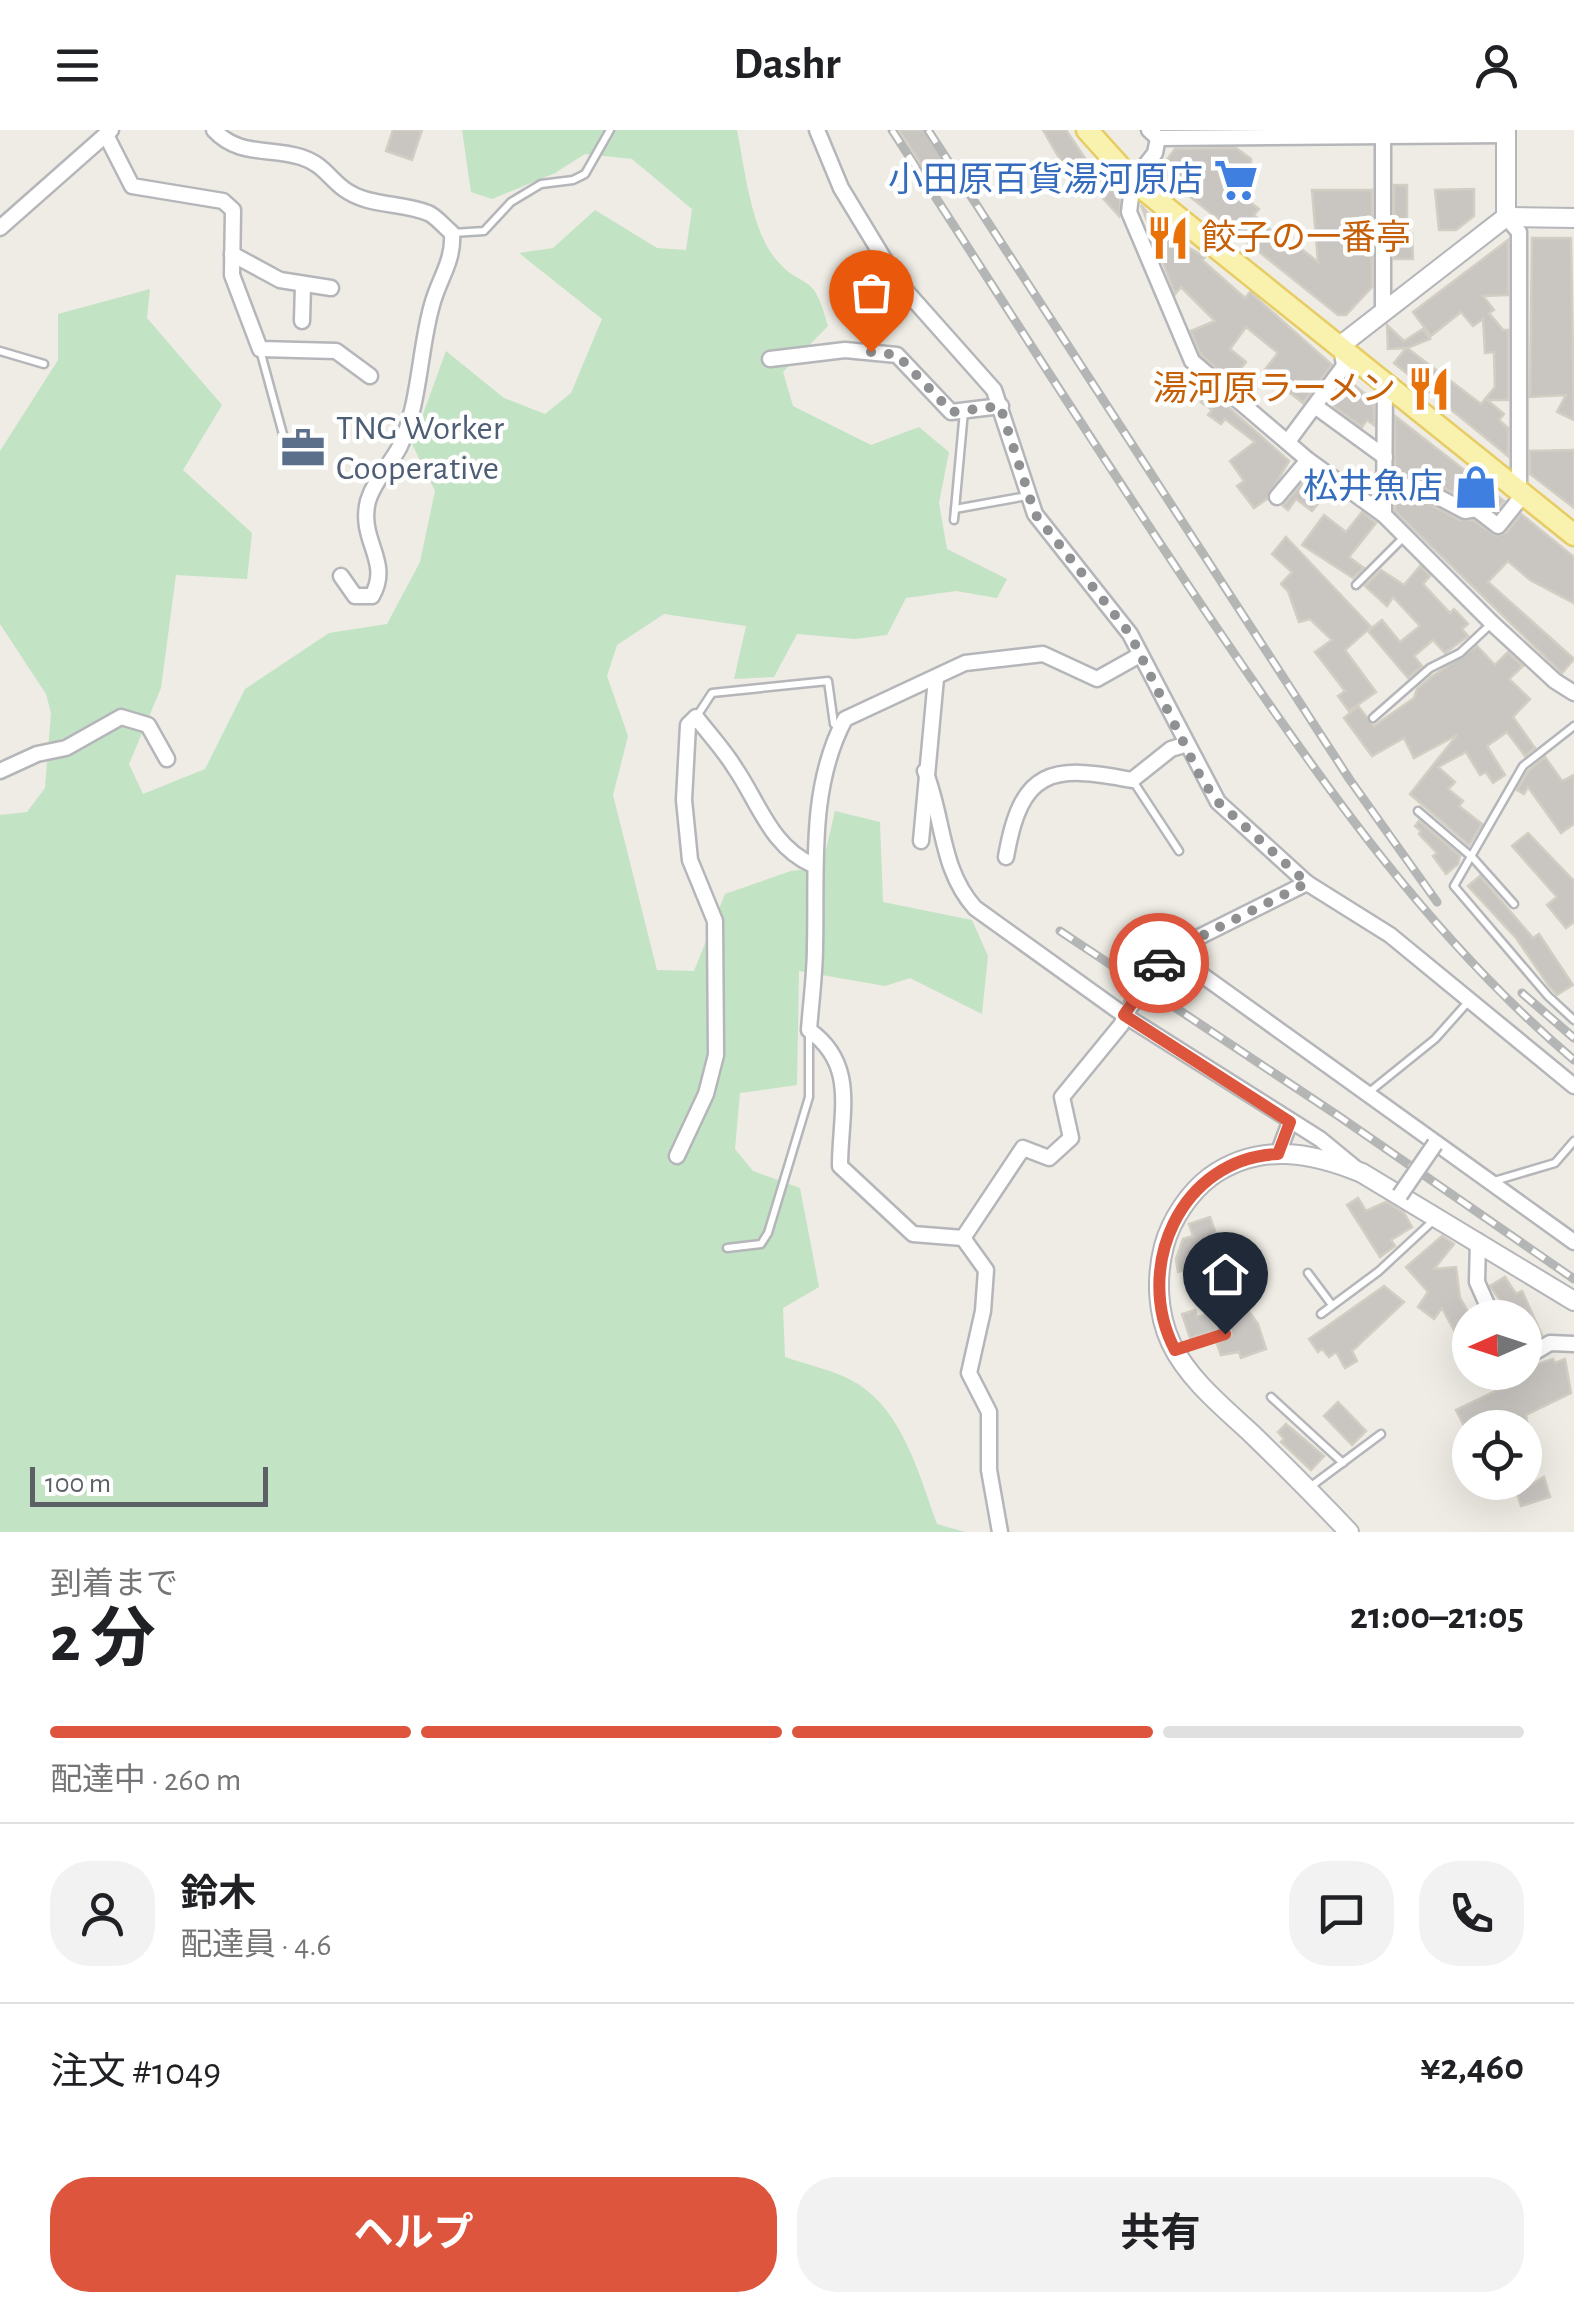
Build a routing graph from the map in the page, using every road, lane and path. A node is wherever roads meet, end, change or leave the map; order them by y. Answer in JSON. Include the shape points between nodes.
{"nodes":[{"id":1,"x":214,"y":130,"type":"edge"},
{"id":2,"x":610,"y":130,"type":"edge"},
{"id":3,"x":816,"y":130,"type":"edge"},
{"id":4,"x":1087,"y":130,"type":"edge"},
{"id":5,"x":109,"y":132,"type":"edge"},
{"id":6,"x":1506,"y":132,"type":"edge"},
{"id":7,"x":1383,"y":133,"type":"edge"},
{"id":8,"x":1154,"y":134,"type":"edge"},
{"id":9,"x":1244,"y":134,"type":"edge"},
{"id":10,"x":1132,"y":181,"type":"junction"},
{"id":11,"x":1506,"y":217,"type":"junction"},
{"id":12,"x":1574,"y":218,"type":"edge"},
{"id":13,"x":0,"y":228,"type":"edge"},
{"id":14,"x":452,"y":232,"type":"junction"},
{"id":15,"x":232,"y":254,"type":"junction"},
{"id":16,"x":302,"y":285,"type":"junction"},
{"id":17,"x":331,"y":288,"type":"dead end"},
{"id":18,"x":1383,"y":310,"type":"junction"},
{"id":19,"x":302,"y":321,"type":"dead end"},
{"id":20,"x":1340,"y":345,"type":"junction"},
{"id":21,"x":260,"y":349,"type":"junction"},
{"id":22,"x":0,"y":351,"type":"edge"},
{"id":23,"x":770,"y":360,"type":"dead end"},
{"id":24,"x":44,"y":364,"type":"dead end"},
{"id":25,"x":370,"y":376,"type":"dead end"},
{"id":26,"x":1385,"y":382,"type":"junction"},
{"id":27,"x":1000,"y":406,"type":"junction"},
{"id":28,"x":1315,"y":406,"type":"junction"},
{"id":29,"x":964,"y":410,"type":"junction"},
{"id":30,"x":1290,"y":440,"type":"junction"},
{"id":31,"x":1384,"y":457,"type":"junction"},
{"id":32,"x":290,"y":460,"type":"dead end"},
{"id":33,"x":1308,"y":460,"type":"junction"},
{"id":34,"x":1384,"y":483,"type":"junction"},
{"id":35,"x":1521,"y":494,"type":"junction"},
{"id":36,"x":1029,"y":496,"type":"junction"},
{"id":37,"x":1277,"y":498,"type":"dead end"},
{"id":38,"x":954,"y":509,"type":"junction"},
{"id":39,"x":1384,"y":515,"type":"junction"},
{"id":40,"x":954,"y":520,"type":"dead end"},
{"id":41,"x":1574,"y":535,"type":"edge"},
{"id":42,"x":1404,"y":536,"type":"junction"},
{"id":43,"x":341,"y":576,"type":"dead end"},
{"id":44,"x":1356,"y":585,"type":"dead end"},
{"id":45,"x":1492,"y":623,"type":"junction"},
{"id":46,"x":1138,"y":656,"type":"junction"},
{"id":47,"x":936,"y":678,"type":"junction"},
{"id":48,"x":1574,"y":692,"type":"edge"},
{"id":49,"x":696,"y":717,"type":"junction"},
{"id":50,"x":1373,"y":718,"type":"dead end"},
{"id":51,"x":1574,"y":726,"type":"edge"},
{"id":52,"x":840,"y":728,"type":"junction"},
{"id":53,"x":1184,"y":744,"type":"junction"},
{"id":54,"x":167,"y":759,"type":"dead end"},
{"id":55,"x":0,"y":771,"type":"edge"},
{"id":56,"x":925,"y":771,"type":"junction"},
{"id":57,"x":1132,"y":780,"type":"junction"},
{"id":58,"x":1418,"y":811,"type":"dead end"},
{"id":59,"x":921,"y":841,"type":"dead end"},
{"id":60,"x":1179,"y":850,"type":"dead end"},
{"id":61,"x":1006,"y":857,"type":"dead end"},
{"id":62,"x":1474,"y":858,"type":"junction"},
{"id":63,"x":813,"y":865,"type":"junction"},
{"id":64,"x":1307,"y":883,"type":"junction"},
{"id":65,"x":1514,"y":904,"type":"dead end"},
{"id":66,"x":1167,"y":954,"type":"junction"},
{"id":67,"x":1468,"y":1002,"type":"junction"},
{"id":68,"x":1128,"y":1010,"type":"junction"},
{"id":69,"x":1574,"y":1020,"type":"edge"},
{"id":70,"x":809,"y":1030,"type":"junction"},
{"id":71,"x":1574,"y":1086,"type":"edge"},
{"id":72,"x":1366,"y":1094,"type":"junction"},
{"id":73,"x":1290,"y":1122,"type":"junction"},
{"id":74,"x":1574,"y":1141,"type":"edge"},
{"id":75,"x":1435,"y":1144,"type":"junction"},
{"id":76,"x":1278,"y":1154,"type":"junction"},
{"id":77,"x":677,"y":1156,"type":"dead end"},
{"id":78,"x":1362,"y":1173,"type":"junction"},
{"id":79,"x":1490,"y":1182,"type":"junction"},
{"id":80,"x":1400,"y":1196,"type":"junction"},
{"id":81,"x":1438,"y":1217,"type":"junction"},
{"id":82,"x":963,"y":1238,"type":"junction"},
{"id":83,"x":1478,"y":1241,"type":"junction"},
{"id":84,"x":1574,"y":1242,"type":"edge"},
{"id":85,"x":728,"y":1248,"type":"dead end"},
{"id":86,"x":1308,"y":1272,"type":"dead end"},
{"id":87,"x":1212,"y":1286,"type":"dead end"},
{"id":88,"x":1484,"y":1300,"type":"edge"},
{"id":89,"x":1574,"y":1300,"type":"edge"},
{"id":90,"x":1332,"y":1305,"type":"junction"},
{"id":91,"x":1321,"y":1314,"type":"dead end"},
{"id":92,"x":1574,"y":1344,"type":"edge"},
{"id":93,"x":1542,"y":1348,"type":"edge"},
{"id":94,"x":1175,"y":1350,"type":"junction"},
{"id":95,"x":1272,"y":1397,"type":"dead end"},
{"id":96,"x":1381,"y":1434,"type":"dead end"},
{"id":97,"x":1343,"y":1463,"type":"junction"},
{"id":98,"x":1308,"y":1488,"type":"junction"},
{"id":99,"x":1000,"y":1532,"type":"edge"},
{"id":100,"x":1349,"y":1532,"type":"edge"}],
"edges":[{"from":1,"to":14,"type":"street","via":[[246,150],[318,163],[343,188],[429,213]]},
{"from":2,"to":14,"type":"lane","via":[[584,174],[542,184],[475,235]]},
{"from":3,"to":27,"type":"street","via":[[879,254],[994,390]]},
{"from":4,"to":10,"type":"main road"},
{"from":5,"to":13,"type":"street"},
{"from":5,"to":15,"type":"street","via":[[132,186],[223,202],[233,210]]},
{"from":6,"to":7,"type":"street"},
{"from":6,"to":11,"type":"street"},
{"from":7,"to":9,"type":"street"},
{"from":7,"to":18,"type":"street"},
{"from":8,"to":9,"type":"street"},
{"from":8,"to":10,"type":"street","via":[[1156,153]]},
{"from":10,"to":20,"type":"main road"},
{"from":10,"to":30,"type":"street","via":[[1130,212],[1192,361]]},
{"from":11,"to":12,"type":"street"},
{"from":11,"to":18,"type":"street"},
{"from":11,"to":35,"type":"street","via":[[1519,232]]},
{"from":14,"to":43,"type":"street","via":[[452,260],[433,300],[406,428],[368,503],[366,538],[380,582],[372,596],[355,596]]},
{"from":15,"to":16,"type":"street"},
{"from":15,"to":21,"type":"street","via":[[232,275]]},
{"from":16,"to":17,"type":"street"},
{"from":16,"to":19,"type":"street"},
{"from":18,"to":20,"type":"street"},
{"from":20,"to":26,"type":"main road"},
{"from":20,"to":28,"type":"street","via":[[1344,366]]},
{"from":21,"to":25,"type":"street","via":[[336,351]]},
{"from":21,"to":32,"type":"lane"},
{"from":22,"to":24,"type":"lane"},
{"from":23,"to":29,"type":"street","via":[[845,350],[897,355],[952,412]]},
{"from":26,"to":31,"type":"street"},
{"from":26,"to":35,"type":"main road"},
{"from":27,"to":29,"type":"street"},
{"from":27,"to":36,"type":"street"},
{"from":28,"to":30,"type":"street"},
{"from":28,"to":31,"type":"street"},
{"from":29,"to":38,"type":"lane"},
{"from":30,"to":33,"type":"street"},
{"from":31,"to":34,"type":"street"},
{"from":33,"to":37,"type":"street"},
{"from":33,"to":39,"type":"street"},
{"from":34,"to":35,"type":"street","via":[[1421,488],[1465,511],[1476,509],[1498,526]]},
{"from":34,"to":39,"type":"street"},
{"from":35,"to":41,"type":"main road"},
{"from":36,"to":38,"type":"lane"},
{"from":36,"to":46,"type":"street","via":[[1047,533],[1119,618]]},
{"from":38,"to":40,"type":"lane"},
{"from":39,"to":42,"type":"street"},
{"from":42,"to":44,"type":"lane"},
{"from":42,"to":45,"type":"street"},
{"from":45,"to":48,"type":"street"},
{"from":45,"to":50,"type":"lane"},
{"from":46,"to":47,"type":"street","via":[[1097,679],[1043,654],[965,664]]},
{"from":46,"to":53,"type":"street"},
{"from":47,"to":52,"type":"street","via":[[845,719]]},
{"from":47,"to":56,"type":"street"},
{"from":49,"to":52,"type":"lane","via":[[712,693],[828,681]]},
{"from":49,"to":63,"type":"street","via":[[736,768],[773,833]]},
{"from":49,"to":77,"type":"street","via":[[688,725],[684,800],[690,860],[716,921],[716,1055]]},
{"from":51,"to":62,"type":"lane","via":[[1523,766]]},
{"from":52,"to":63,"type":"street"},
{"from":53,"to":57,"type":"street"},
{"from":53,"to":64,"type":"street","via":[[1218,802]]},
{"from":54,"to":55,"type":"street","via":[[148,725],[121,717],[66,748]]},
{"from":56,"to":59,"type":"street"},
{"from":56,"to":68,"type":"street","via":[[958,890]]},
{"from":57,"to":60,"type":"lane"},
{"from":57,"to":61,"type":"street","via":[[1084,770],[1044,777],[1028,789],[1012,822]]},
{"from":58,"to":62,"type":"lane"},
{"from":62,"to":65,"type":"lane"},
{"from":62,"to":69,"type":"lane","via":[[1454,886]]},
{"from":63,"to":70,"type":"street"},
{"from":64,"to":66,"type":"street"},
{"from":64,"to":67,"type":"street","via":[[1390,936]]},
{"from":66,"to":68,"type":"street","bridge":true},
{"from":66,"to":72,"type":"street"},
{"from":67,"to":71,"type":"street"},
{"from":67,"to":72,"type":"lane","via":[[1435,1039]]},
{"from":68,"to":73,"type":"street"},
{"from":68,"to":82,"type":"street","via":[[1062,1097],[1071,1138],[1049,1158],[1023,1148]]},
{"from":70,"to":82,"type":"street","via":[[835,1052],[842,1073],[840,1166],[913,1234]]},
{"from":70,"to":85,"type":"lane","via":[[809,1097],[768,1233],[761,1244]]},
{"from":72,"to":75,"type":"street"},
{"from":73,"to":76,"type":"street"},
{"from":73,"to":78,"type":"street"},
{"from":74,"to":79,"type":"lane","via":[[1554,1163]]},
{"from":75,"to":79,"type":"street"},
{"from":75,"to":80,"type":"street","bridge":true},
{"from":76,"to":78,"type":"street","via":[[1326,1158]]},
{"from":76,"to":94,"type":"street","via":[[1233,1163],[1208,1178],[1167,1236],[1160,1306]]},
{"from":78,"to":80,"type":"street"},
{"from":79,"to":84,"type":"street"},
{"from":80,"to":81,"type":"street"},
{"from":81,"to":83,"type":"street"},
{"from":81,"to":90,"type":"lane"},
{"from":82,"to":99,"type":"street","via":[[986,1270],[969,1373],[989,1412],[989,1470]]},
{"from":83,"to":88,"type":"street","via":[[1476,1282]]},
{"from":83,"to":89,"type":"street"},
{"from":86,"to":90,"type":"lane"},
{"from":87,"to":94,"type":"lane","via":[[1225,1334]]},
{"from":90,"to":91,"type":"lane"},
{"from":92,"to":93,"type":"street"},
{"from":94,"to":98,"type":"street","via":[[1199,1383]]},
{"from":95,"to":97,"type":"lane"},
{"from":96,"to":97,"type":"lane"},
{"from":97,"to":98,"type":"lane"},
{"from":98,"to":100,"type":"street"}]}
